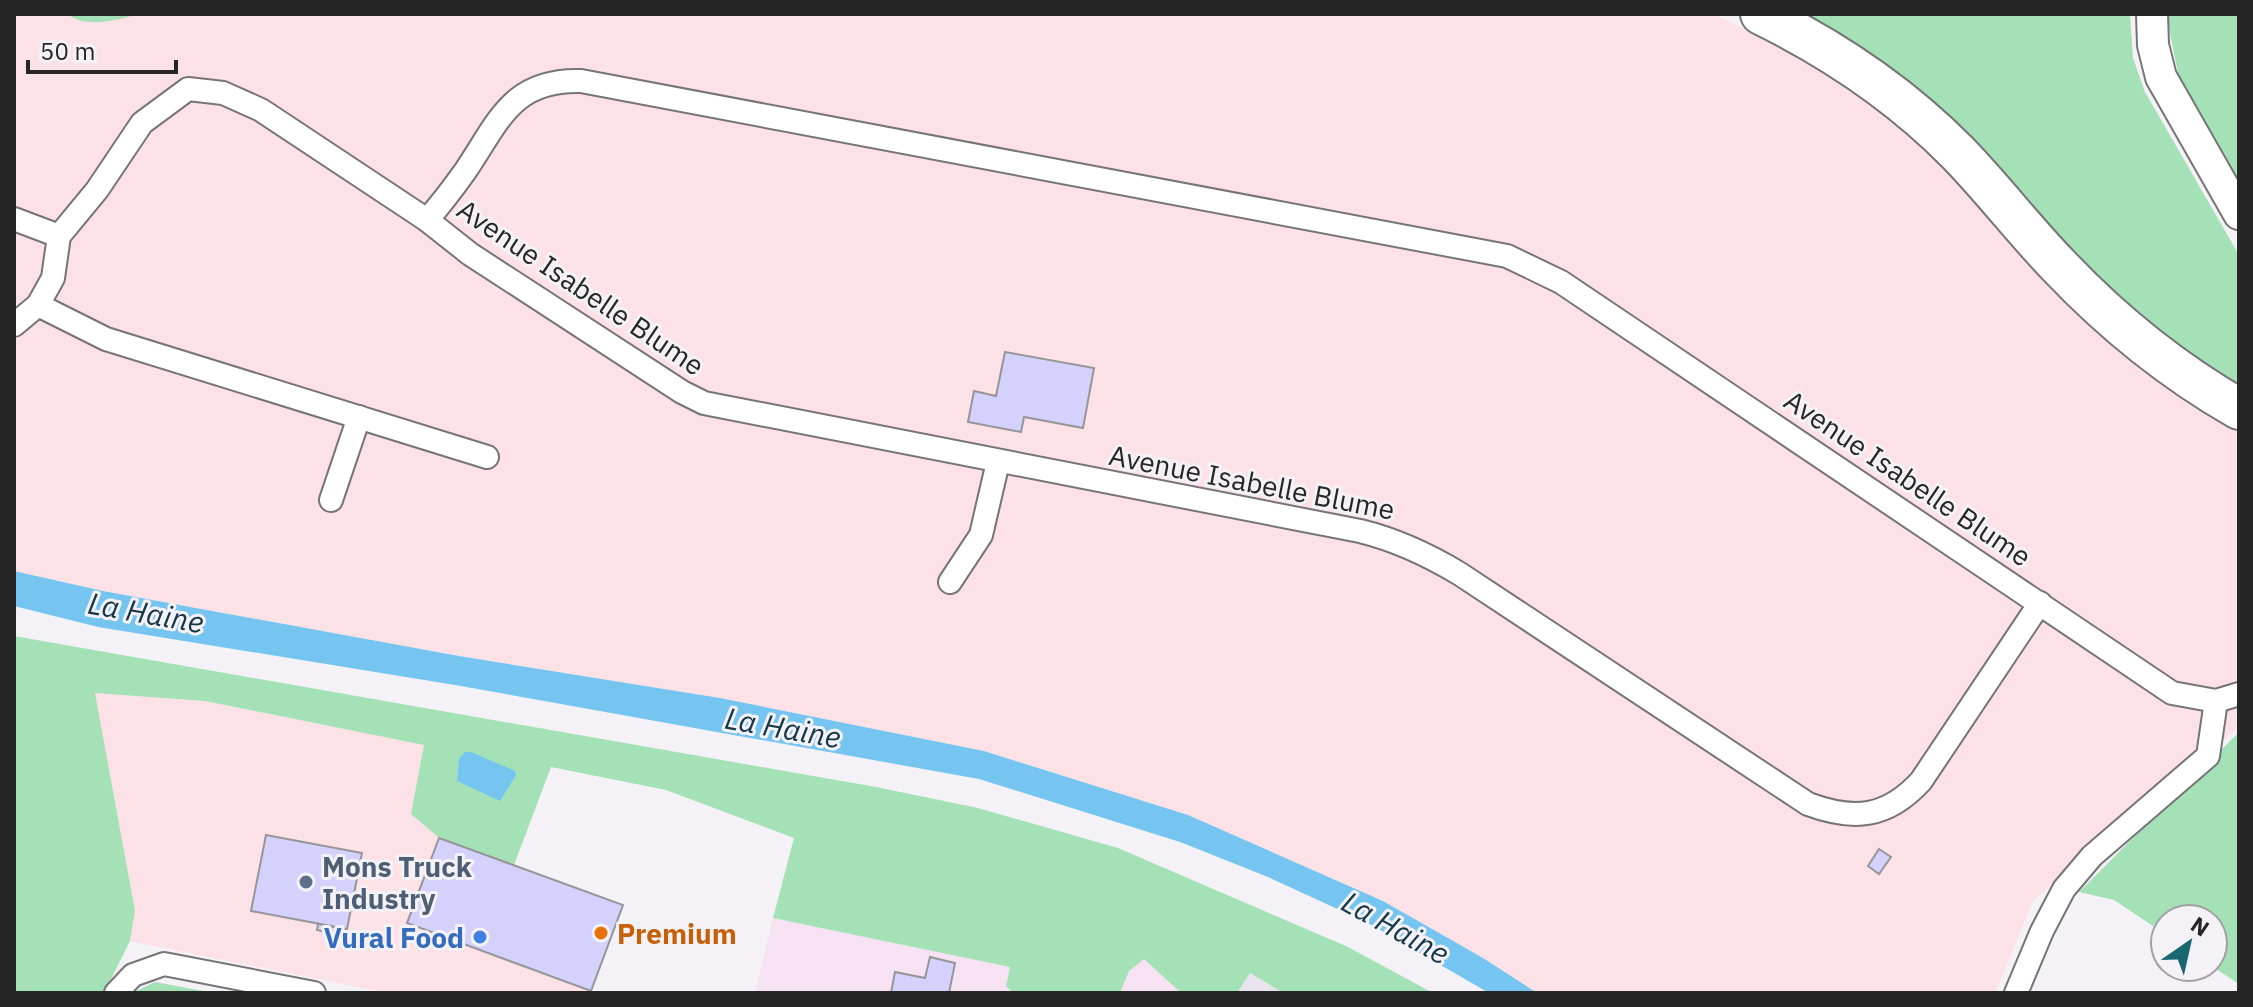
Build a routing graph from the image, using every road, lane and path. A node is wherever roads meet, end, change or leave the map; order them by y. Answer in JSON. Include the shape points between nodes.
{"nodes":[{"id":1,"x":1761,"y":14,"type":"edge"},
{"id":2,"x":2152,"y":14,"type":"edge"},
{"id":3,"x":2239,"y":214,"type":"edge"},
{"id":4,"x":14,"y":219,"type":"edge"},
{"id":5,"x":427,"y":220,"type":"junction"},
{"id":6,"x":59,"y":236,"type":"junction"},
{"id":7,"x":38,"y":305,"type":"junction"},
{"id":8,"x":14,"y":325,"type":"edge"},
{"id":9,"x":2239,"y":409,"type":"edge"},
{"id":10,"x":359,"y":417,"type":"junction"},
{"id":11,"x":487,"y":457,"type":"dead end"},
{"id":12,"x":998,"y":462,"type":"junction"},
{"id":13,"x":331,"y":500,"type":"dead end"},
{"id":14,"x":950,"y":582,"type":"dead end"},
{"id":15,"x":2040,"y":603,"type":"junction"},
{"id":16,"x":2239,"y":694,"type":"edge"},
{"id":17,"x":2216,"y":701,"type":"junction"},
{"id":18,"x":116,"y":993,"type":"edge"},
{"id":19,"x":314,"y":993,"type":"edge"},
{"id":20,"x":2016,"y":993,"type":"edge"}],
"edges":[{"from":1,"to":9,"type":"highway","via":[[1830,52],[1922,121],[2113,318]]},
{"from":2,"to":3,"type":"street","via":[[2161,77]]},
{"from":4,"to":6,"type":"street"},
{"from":5,"to":6,"type":"street","name":"Avenue Isabelle Blume","via":[[261,110],[223,93],[188,89],[142,123]]},
{"from":5,"to":12,"type":"street","name":"Avenue Isabelle Blume","via":[[470,254],[693,399]]},
{"from":5,"to":15,"type":"street","name":"Avenue Isabelle Blume","via":[[508,106],[540,85],[581,81],[1493,253],[1561,282]]},
{"from":6,"to":7,"type":"street","via":[[53,278]]},
{"from":7,"to":8,"type":"street"},
{"from":7,"to":10,"type":"street","via":[[106,339]]},
{"from":10,"to":11,"type":"street"},
{"from":10,"to":13,"type":"street"},
{"from":12,"to":14,"type":"street","via":[[981,535]]},
{"from":12,"to":15,"type":"street","name":"Avenue Isabelle Blume","via":[[1397,540],[1460,574],[1795,796],[1827,811],[1885,810],[1911,792]]},
{"from":15,"to":17,"type":"street","name":"Avenue Isabelle Blume","via":[[2172,693]]},
{"from":16,"to":17,"type":"street","name":"Avenue Isabelle Blume"},
{"from":17,"to":20,"type":"street","via":[[2208,756],[2092,856],[2064,889]]},
{"from":18,"to":19,"type":"street","via":[[133,975],[164,964]]}]}
